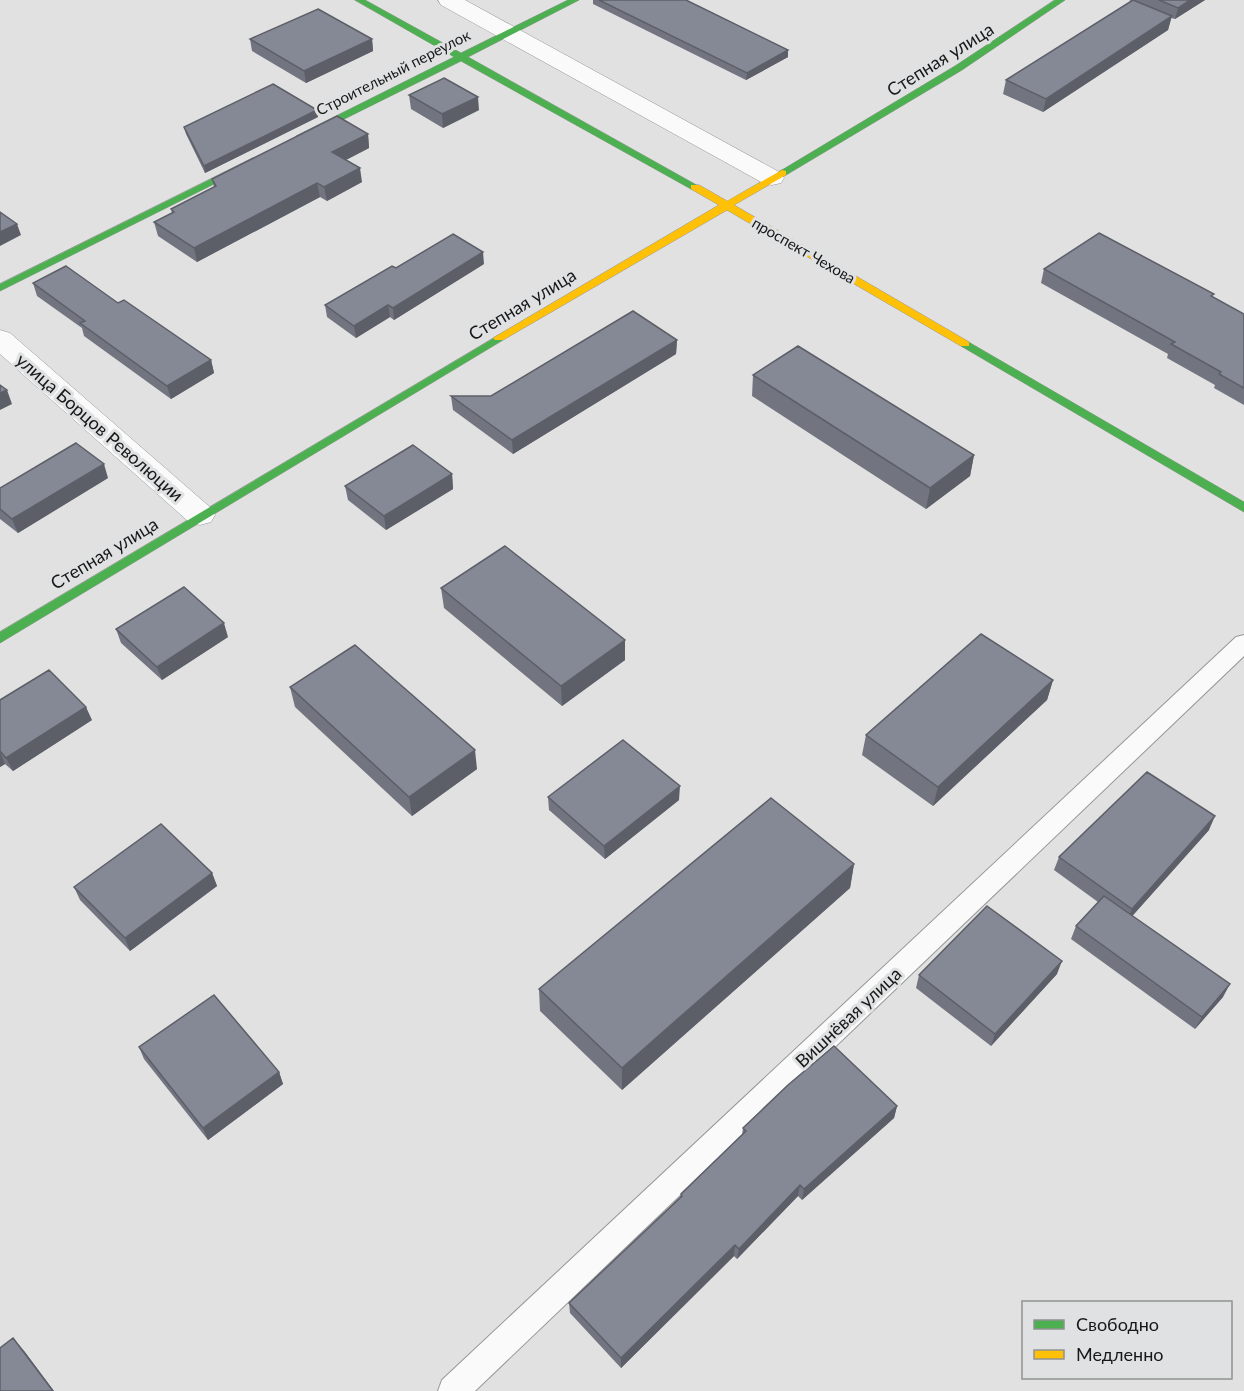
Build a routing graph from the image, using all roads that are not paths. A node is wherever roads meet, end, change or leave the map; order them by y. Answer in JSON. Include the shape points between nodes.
{"nodes":[{"id":1,"x":359,"y":0,"type":"edge"},
{"id":2,"x":449,"y":0,"type":"edge"},
{"id":3,"x":575,"y":0,"type":"edge"},
{"id":4,"x":1060,"y":0,"type":"edge"},
{"id":5,"x":509,"y":33,"type":"junction"},
{"id":6,"x":459,"y":57,"type":"junction"},
{"id":7,"x":288,"y":143,"type":"edge"},
{"id":8,"x":267,"y":154,"type":"edge"},
{"id":9,"x":772,"y":178,"type":"junction"},
{"id":10,"x":726,"y":204,"type":"junction"},
{"id":11,"x":0,"y":288,"type":"edge"},
{"id":12,"x":0,"y":339,"type":"edge"},
{"id":13,"x":1244,"y":508,"type":"edge"},
{"id":14,"x":200,"y":515,"type":"junction"},
{"id":15,"x":0,"y":638,"type":"edge"},
{"id":16,"x":1244,"y":643,"type":"edge"},
{"id":17,"x":453,"y":1391,"type":"edge"}],
"edges":[{"from":1,"to":6,"type":"street","name":"проспект Чехова"},
{"from":2,"to":5,"type":"street"},
{"from":3,"to":5,"type":"street","name":"Строительный переулок"},
{"from":4,"to":9,"type":"street","name":"Степная улица","via":[[943,81]]},
{"from":5,"to":6,"type":"street","name":"Строительный переулок"},
{"from":5,"to":9,"type":"street"},
{"from":6,"to":7,"type":"street","name":"Строительный переулок"},
{"from":6,"to":10,"type":"street","name":"проспект Чехова"},
{"from":8,"to":11,"type":"street"},
{"from":9,"to":10,"type":"street","name":"Степная улица"},
{"from":10,"to":13,"type":"street","name":"проспект Чехова"},
{"from":10,"to":14,"type":"street","name":"Степная улица"},
{"from":12,"to":14,"type":"street","name":"улица Борцов Революции"},
{"from":14,"to":15,"type":"street","name":"Степная улица"},
{"from":16,"to":17,"type":"lane","name":"Вишнёвая улица"}]}
